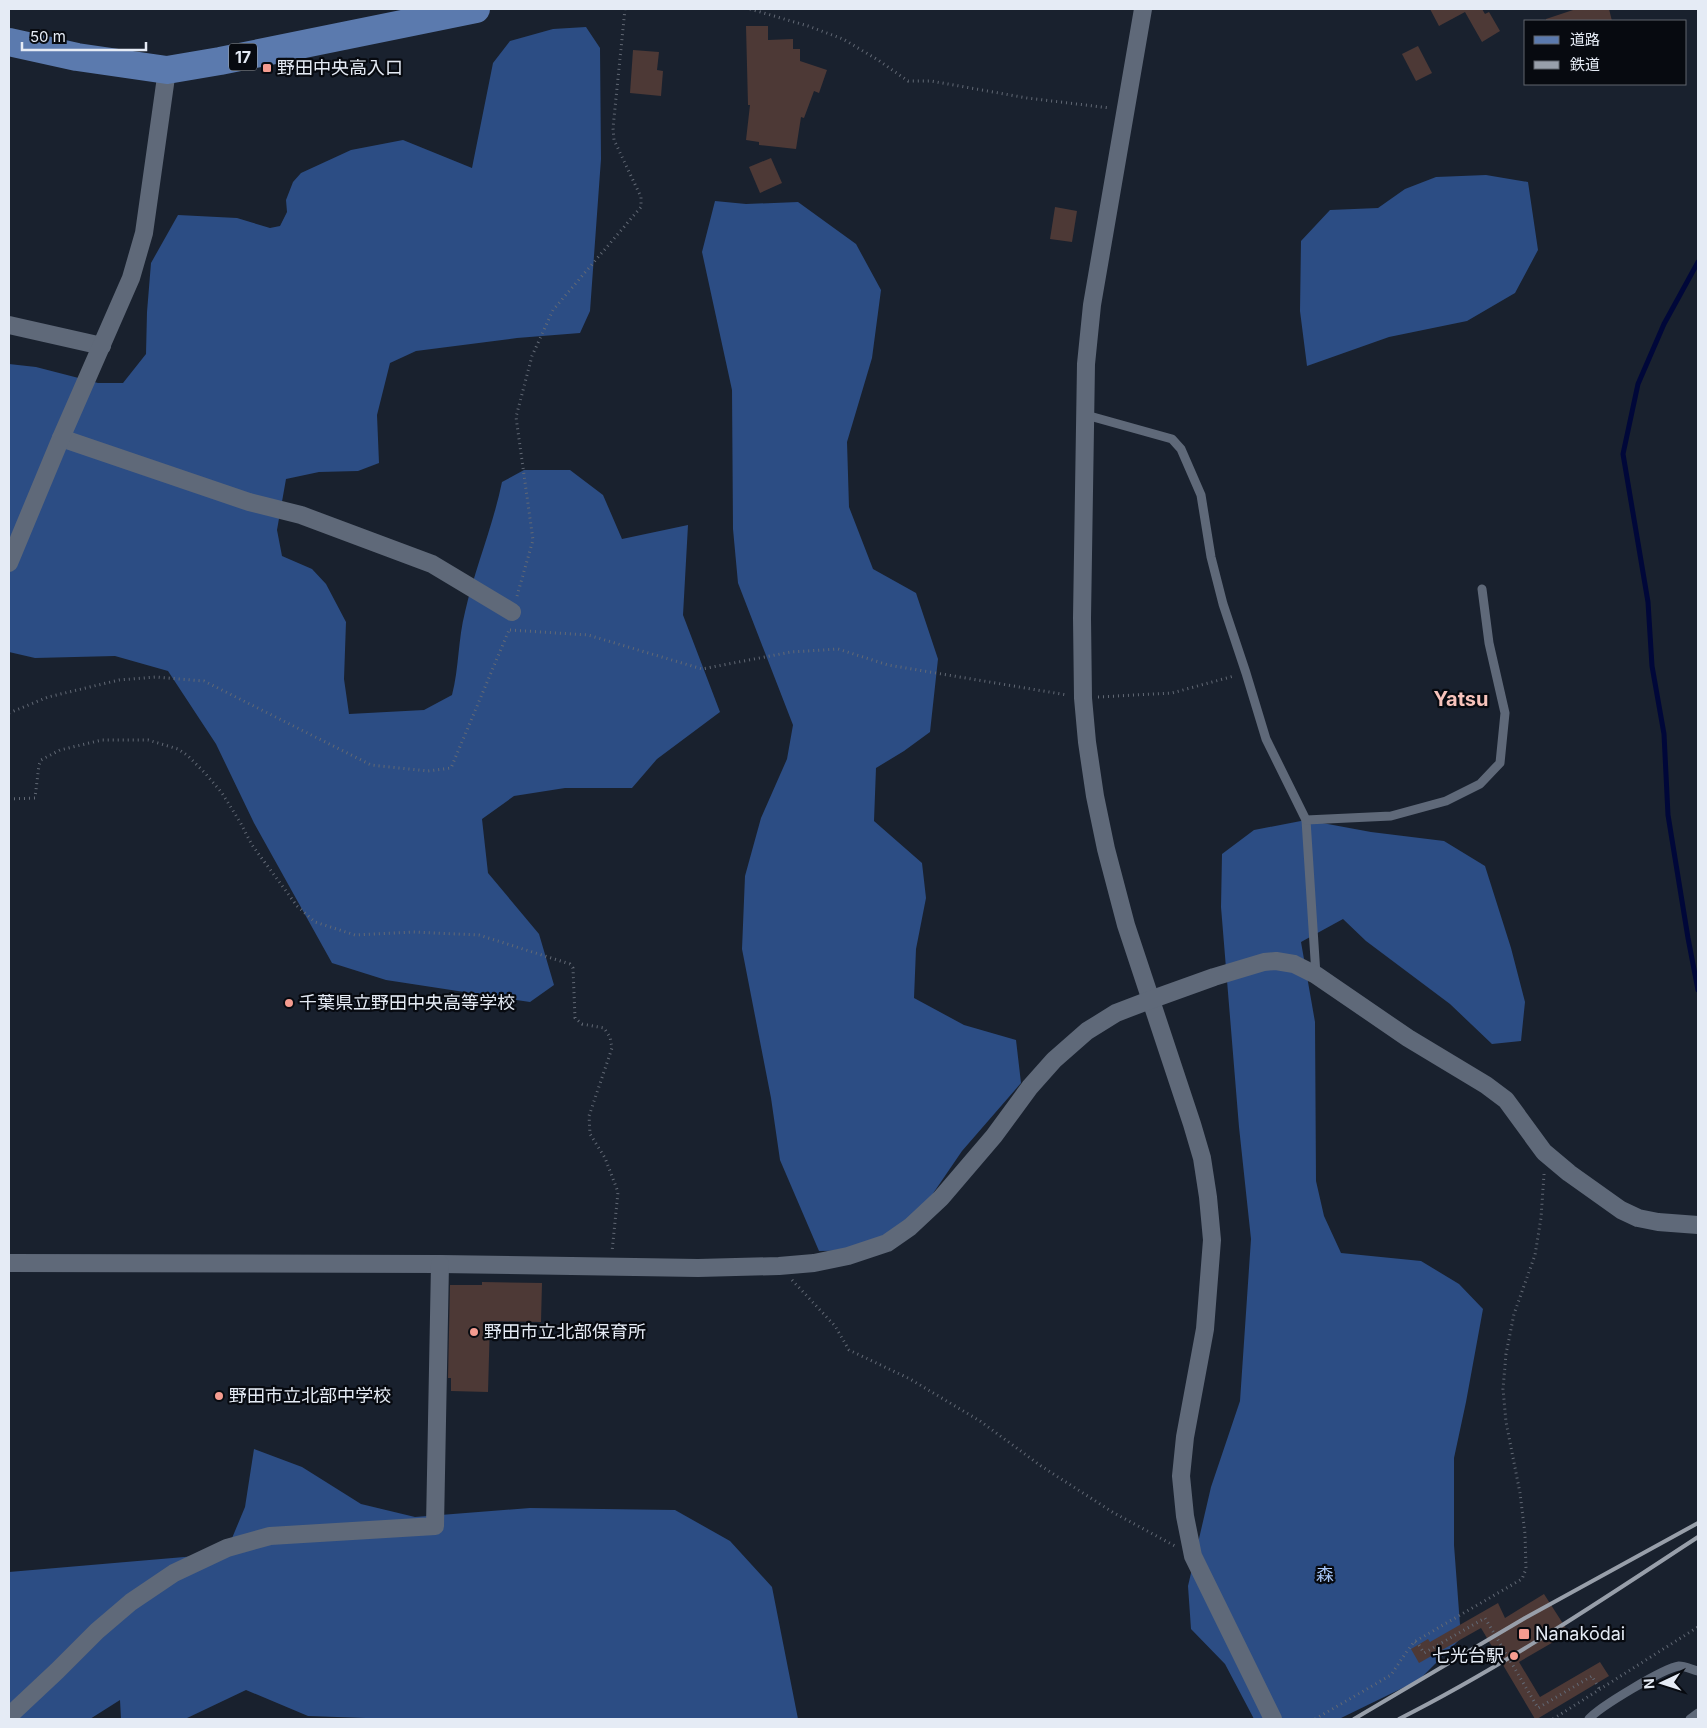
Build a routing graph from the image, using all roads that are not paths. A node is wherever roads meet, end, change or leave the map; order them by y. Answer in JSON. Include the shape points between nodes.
{"nodes":[{"id":1,"x":476,"y":9,"type":"edge"},
{"id":2,"x":1143,"y":9,"type":"edge"},
{"id":3,"x":9,"y":42,"type":"edge"},
{"id":4,"x":167,"y":70,"type":"junction"},
{"id":5,"x":9,"y":325,"type":"edge"},
{"id":6,"x":102,"y":346,"type":"junction"},
{"id":7,"x":1086,"y":415,"type":"junction"},
{"id":8,"x":61,"y":438,"type":"junction"},
{"id":9,"x":9,"y":563,"type":"edge"},
{"id":10,"x":1482,"y":589,"type":"dead end"},
{"id":11,"x":512,"y":612,"type":"road end"},
{"id":12,"x":1306,"y":820,"type":"junction"},
{"id":13,"x":1316,"y":975,"type":"junction"},
{"id":14,"x":1150,"y":1000,"type":"junction"},
{"id":15,"x":1698,"y":1225,"type":"edge"},
{"id":16,"x":9,"y":1263,"type":"edge"},
{"id":17,"x":440,"y":1264,"type":"junction"},
{"id":18,"x":1698,"y":1671,"type":"edge"},
{"id":19,"x":1698,"y":1713,"type":"edge"},
{"id":20,"x":9,"y":1716,"type":"edge"},
{"id":21,"x":1273,"y":1719,"type":"edge"},
{"id":22,"x":1588,"y":1719,"type":"edge"},
{"id":23,"x":1690,"y":1719,"type":"edge"}],
"edges":[{"from":1,"to":4,"type":"main road","number":"17"},
{"from":2,"to":7,"type":"street","via":[[1092,305],[1086,364]]},
{"from":3,"to":4,"type":"main road","number":"17","via":[[77,57]]},
{"from":4,"to":6,"type":"street","via":[[140,253]]},
{"from":5,"to":6,"type":"street"},
{"from":6,"to":8,"type":"street"},
{"from":7,"to":12,"type":"lane","via":[[1172,439],[1181,449],[1201,496],[1221,595],[1266,739]]},
{"from":7,"to":14,"type":"street","via":[[1082,618],[1087,742],[1106,849]]},
{"from":8,"to":9,"type":"street"},
{"from":8,"to":11,"type":"street","via":[[249,502],[301,515],[432,564]]},
{"from":10,"to":12,"type":"lane","via":[[1489,643],[1505,713],[1500,763],[1480,784],[1446,802],[1391,816]]},
{"from":12,"to":13,"type":"lane"},
{"from":13,"to":14,"type":"street","via":[[1294,964],[1264,962]]},
{"from":13,"to":15,"type":"street","via":[[1506,1100],[1544,1152],[1621,1210],[1658,1222]]},
{"from":14,"to":17,"type":"street","via":[[1116,1013],[1086,1031],[1054,1060],[941,1198],[887,1243],[848,1256],[778,1266]]},
{"from":14,"to":21,"type":"street","via":[[1202,1158],[1211,1231],[1205,1329],[1181,1476],[1185,1516],[1193,1556]]},
{"from":16,"to":17,"type":"street"},
{"from":17,"to":20,"type":"street","via":[[435,1526],[270,1536],[227,1548],[174,1573],[131,1602]]},
{"from":18,"to":22,"type":"lane","via":[[1680,1666],[1666,1670]]},
{"from":19,"to":23,"type":"lane"}]}
